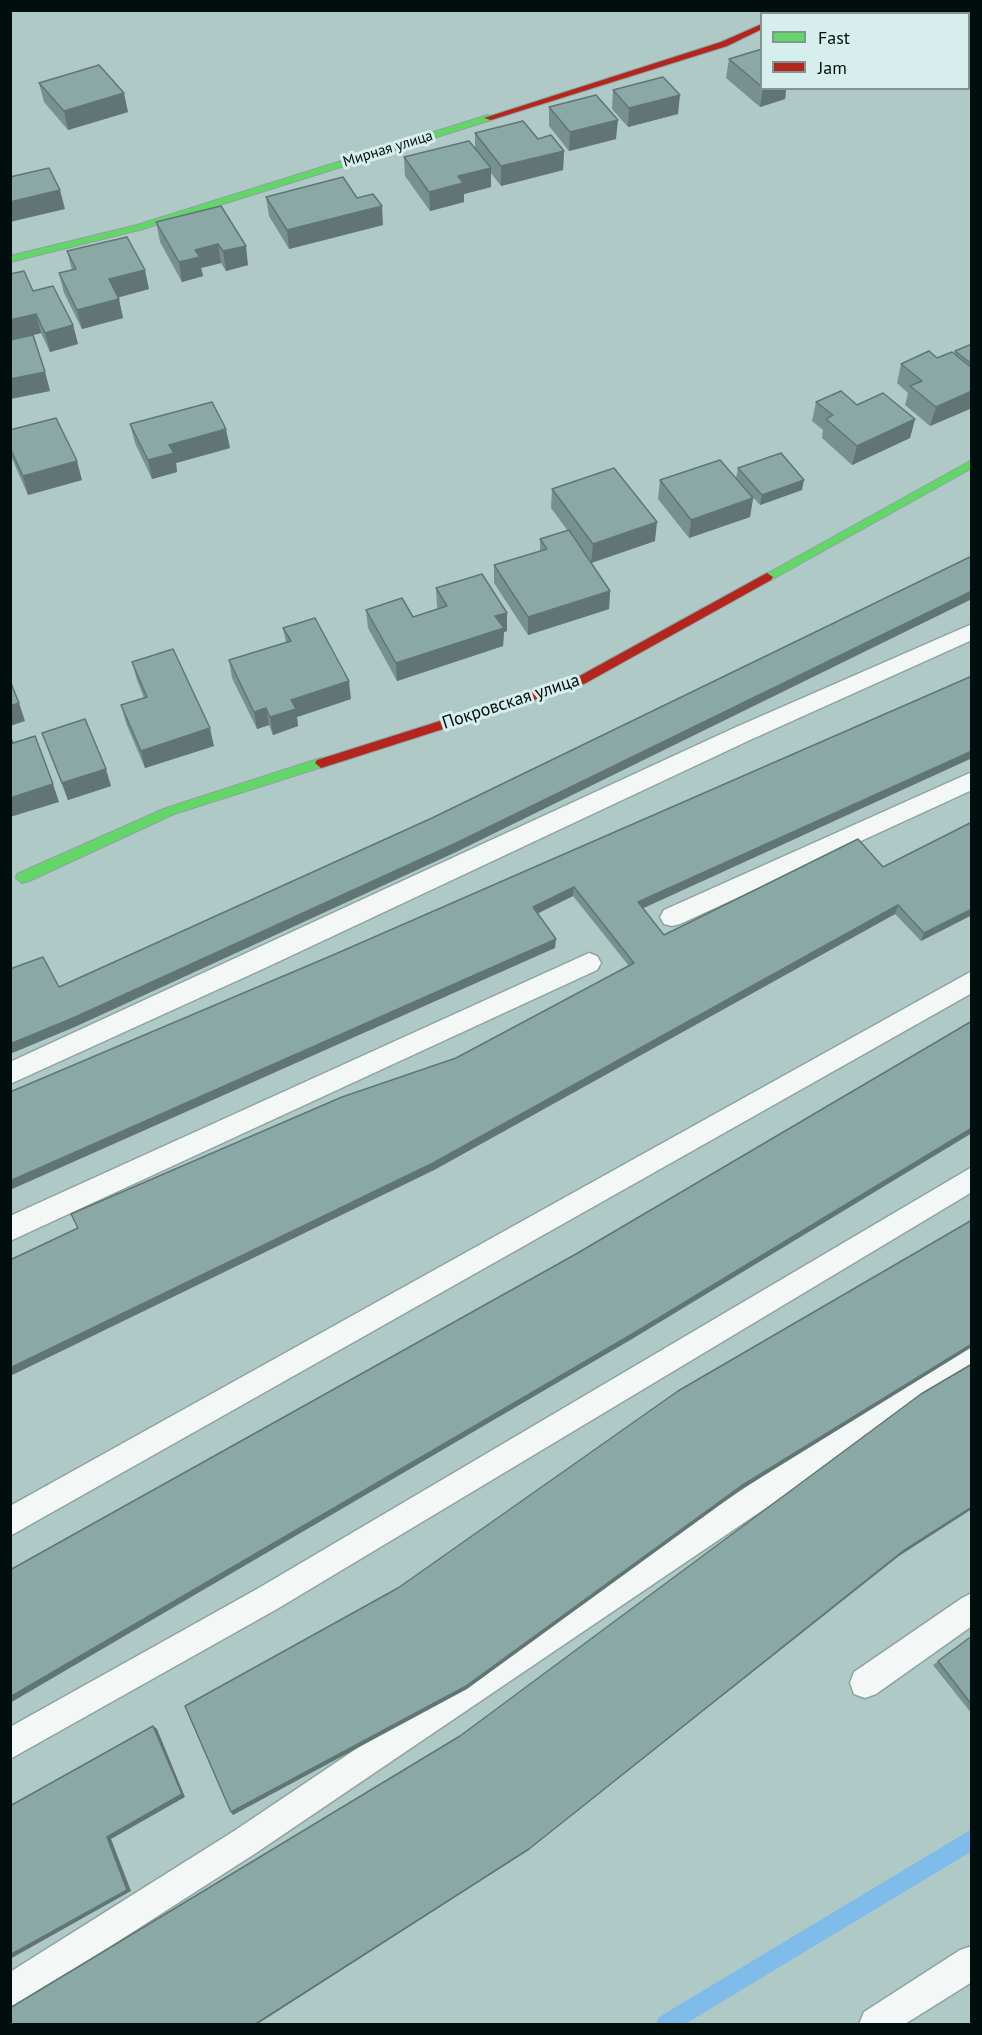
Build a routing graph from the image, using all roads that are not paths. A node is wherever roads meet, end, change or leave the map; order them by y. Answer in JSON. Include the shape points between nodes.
{"nodes":[{"id":1,"x":760,"y":27,"type":"edge"},
{"id":2,"x":10,"y":259,"type":"edge"},
{"id":3,"x":972,"y":463,"type":"edge"},
{"id":4,"x":972,"y":631,"type":"edge"},
{"id":5,"x":972,"y":780,"type":"edge"},
{"id":6,"x":22,"y":878,"type":"dead end"},
{"id":7,"x":672,"y":917,"type":"dead end"},
{"id":8,"x":589,"y":963,"type":"dead end"},
{"id":9,"x":972,"y":981,"type":"edge"},
{"id":10,"x":10,"y":1074,"type":"edge"},
{"id":11,"x":972,"y":1178,"type":"edge"},
{"id":12,"x":10,"y":1229,"type":"edge"},
{"id":13,"x":972,"y":1358,"type":"edge"},
{"id":14,"x":10,"y":1522,"type":"edge"},
{"id":15,"x":972,"y":1608,"type":"edge"},
{"id":16,"x":865,"y":1683,"type":"dead end"},
{"id":17,"x":10,"y":1744,"type":"edge"},
{"id":18,"x":972,"y":1962,"type":"edge"},
{"id":19,"x":10,"y":1991,"type":"edge"},
{"id":20,"x":876,"y":2025,"type":"edge"}],
"edges":[{"from":1,"to":2,"type":"street","name":"Мирная улица","via":[[724,44],[162,220]]},
{"from":3,"to":6,"type":"street","name":"Покровская улица","via":[[580,681],[170,811]]},
{"from":4,"to":10,"type":"lane"},
{"from":5,"to":7,"type":"lane"},
{"from":8,"to":12,"type":"lane"},
{"from":9,"to":14,"type":"lane"},
{"from":11,"to":17,"type":"lane","via":[[267,1599]]},
{"from":13,"to":19,"type":"lane","via":[[902,1399],[245,1842]]},
{"from":15,"to":16,"type":"lane"},
{"from":18,"to":20,"type":"lane"}]}
